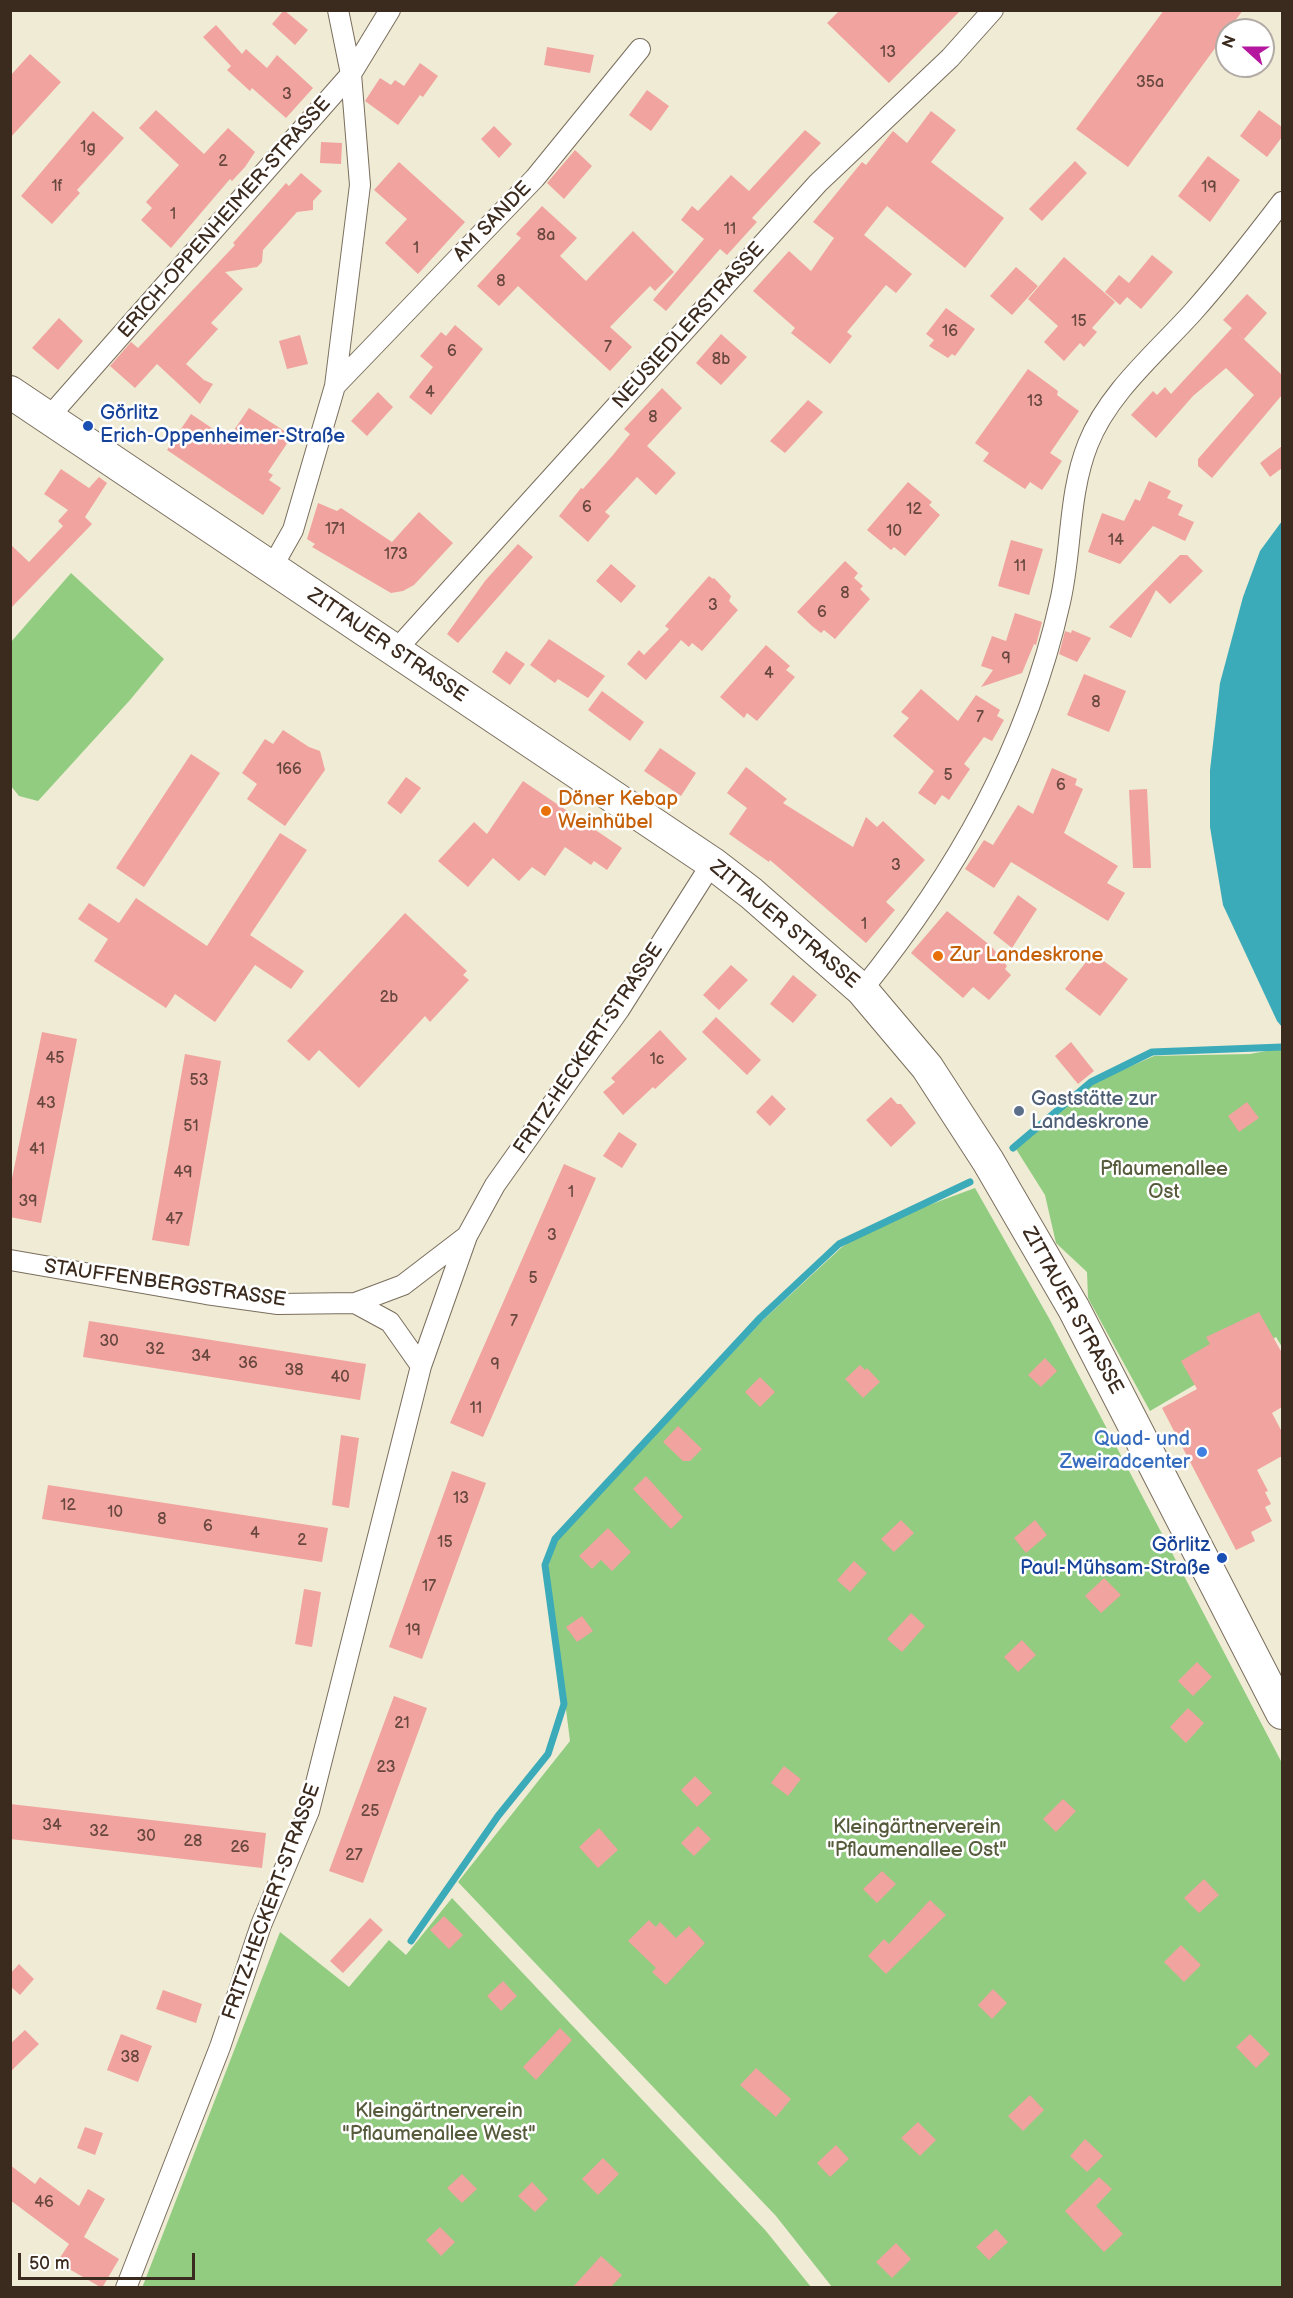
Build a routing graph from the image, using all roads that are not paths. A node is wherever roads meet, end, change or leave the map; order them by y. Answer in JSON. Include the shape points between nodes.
{"nodes":[{"id":1,"x":338,"y":10,"type":"edge"},
{"id":2,"x":390,"y":10,"type":"edge"},
{"id":3,"x":993,"y":10,"type":"edge"},
{"id":4,"x":640,"y":49,"type":"dead end"},
{"id":5,"x":351,"y":74,"type":"junction"},
{"id":6,"x":1282,"y":202,"type":"edge"},
{"id":7,"x":335,"y":386,"type":"junction"},
{"id":8,"x":10,"y":392,"type":"edge"},
{"id":9,"x":49,"y":417,"type":"junction"},
{"id":10,"x":271,"y":569,"type":"junction"},
{"id":11,"x":395,"y":651,"type":"junction"},
{"id":12,"x":712,"y":862,"type":"junction"},
{"id":13,"x":862,"y":990,"type":"junction"},
{"id":14,"x":467,"y":1236,"type":"junction"},
{"id":15,"x":10,"y":1260,"type":"edge"},
{"id":16,"x":355,"y":1303,"type":"junction"},
{"id":17,"x":421,"y":1366,"type":"junction"},
{"id":18,"x":1282,"y":1713,"type":"edge"},
{"id":19,"x":126,"y":2288,"type":"edge"}],
"edges":[{"from":1,"to":5,"type":"street","name":"AM SANDE"},
{"from":2,"to":5,"type":"street","name":"ERICH-OPPENHEIMER-STRASSE"},
{"from":3,"to":11,"type":"street","name":"NEUSIEDLERSTRASSE","via":[[950,58],[818,183]]},
{"from":4,"to":7,"type":"street","name":"AM SANDE","via":[[535,178]]},
{"from":5,"to":7,"type":"street","name":"AM SANDE","via":[[360,185]]},
{"from":5,"to":9,"type":"street","name":"ERICH-OPPENHEIMER-STRASSE"},
{"from":6,"to":13,"type":"street","via":[[1220,282],[1108,406],[1088,444],[1079,474],[1060,601],[1032,706],[993,796],[944,879]]},
{"from":7,"to":10,"type":"street","name":"AM SANDE","via":[[293,530]]},
{"from":8,"to":9,"type":"main road","name":"ZITTAUER STRASSE"},
{"from":9,"to":10,"type":"main road","name":"ZITTAUER STRASSE"},
{"from":10,"to":11,"type":"main road","name":"ZITTAUER STRASSE"},
{"from":11,"to":12,"type":"main road","name":"ZITTAUER STRASSE"},
{"from":12,"to":13,"type":"main road","name":"ZITTAUER STRASSE"},
{"from":12,"to":14,"type":"street","name":"FRITZ-HECKERT-STRASSE","via":[[619,1010],[495,1185]]},
{"from":13,"to":18,"type":"main road","name":"ZITTAUER STRASSE","via":[[927,1067],[1057,1279]]},
{"from":14,"to":16,"type":"street","name":"FRITZ-HECKERT-STRASSE","via":[[403,1285]]},
{"from":14,"to":17,"type":"street","name":"FRITZ-HECKERT-STRASSE"},
{"from":15,"to":16,"type":"street","name":"STAUFFENBERGSTRASSE","via":[[278,1304]]},
{"from":16,"to":17,"type":"street","via":[[390,1322]]},
{"from":17,"to":19,"type":"street","name":"FRITZ-HECKERT-STRASSE","via":[[309,1811],[261,1925],[220,2047]]}]}
